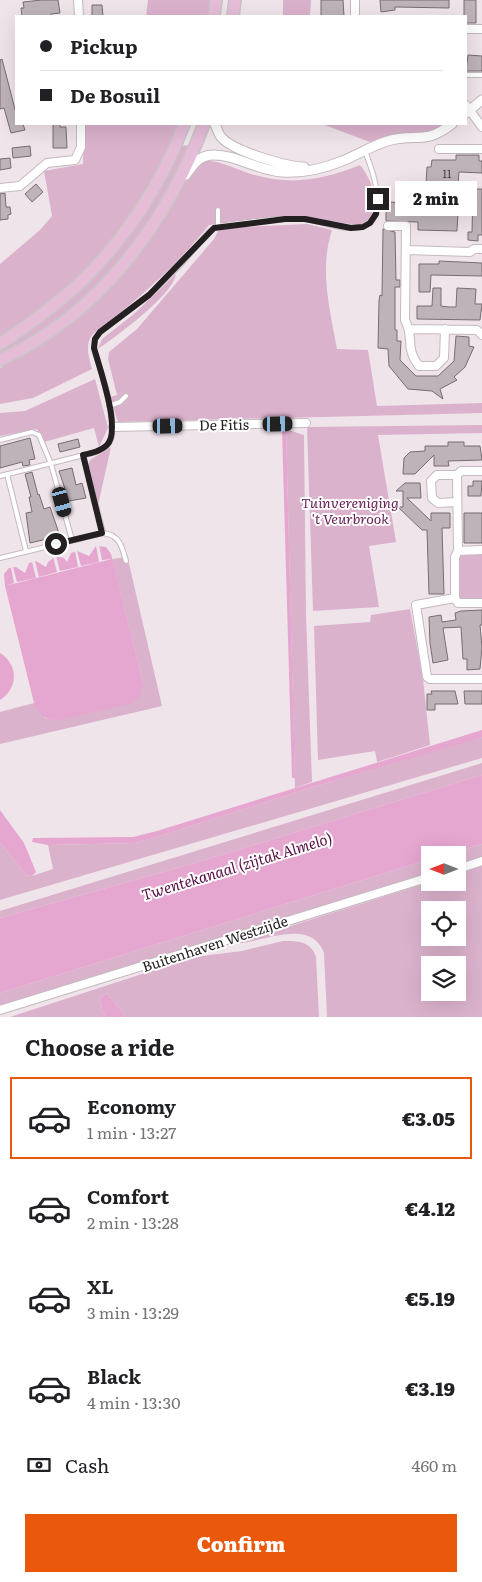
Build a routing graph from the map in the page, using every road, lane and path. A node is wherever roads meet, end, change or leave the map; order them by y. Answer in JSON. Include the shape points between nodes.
{"nodes":[{"id":1,"x":78,"y":0,"type":"edge"},
{"id":2,"x":216,"y":0,"type":"edge"},
{"id":3,"x":235,"y":0,"type":"edge"},
{"id":4,"x":355,"y":0,"type":"edge"},
{"id":5,"x":79,"y":15,"type":"edge"},
{"id":6,"x":214,"y":15,"type":"edge"},
{"id":7,"x":233,"y":15,"type":"edge"},
{"id":8,"x":355,"y":15,"type":"edge"},
{"id":9,"x":467,"y":29,"type":"edge"},
{"id":10,"x":482,"y":29,"type":"edge"},
{"id":11,"x":467,"y":75,"type":"edge"},
{"id":12,"x":482,"y":75,"type":"edge"},
{"id":13,"x":482,"y":100,"type":"edge"},
{"id":14,"x":468,"y":109,"type":"edge"},
{"id":15,"x":81,"y":125,"type":"edge"},
{"id":16,"x":184,"y":125,"type":"edge"},
{"id":17,"x":204,"y":125,"type":"edge"},
{"id":18,"x":216,"y":125,"type":"edge"},
{"id":19,"x":451,"y":125,"type":"edge"},
{"id":20,"x":482,"y":127,"type":"edge"},
{"id":21,"x":440,"y":149,"type":"dead end"},
{"id":22,"x":482,"y":149,"type":"edge"},
{"id":23,"x":365,"y":150,"type":"junction"},
{"id":24,"x":324,"y":167,"type":"junction"},
{"id":25,"x":177,"y":187,"type":"junction"},
{"id":26,"x":0,"y":188,"type":"edge"},
{"id":27,"x":218,"y":210,"type":"dead end"},
{"id":28,"x":218,"y":226,"type":"junction"},
{"id":29,"x":388,"y":226,"type":"dead end"},
{"id":30,"x":482,"y":249,"type":"edge"},
{"id":31,"x":406,"y":250,"type":"junction"},
{"id":32,"x":410,"y":329,"type":"junction"},
{"id":33,"x":445,"y":329,"type":"junction"},
{"id":34,"x":482,"y":335,"type":"edge"},
{"id":35,"x":0,"y":344,"type":"edge"},
{"id":36,"x":0,"y":360,"type":"edge"},
{"id":37,"x":126,"y":396,"type":"dead end"},
{"id":38,"x":109,"y":406,"type":"junction"},
{"id":39,"x":306,"y":423,"type":"dead end"},
{"id":40,"x":113,"y":427,"type":"junction"},
{"id":41,"x":0,"y":440,"type":"edge"},
{"id":42,"x":83,"y":455,"type":"junction"},
{"id":43,"x":52,"y":464,"type":"junction"},
{"id":44,"x":482,"y":471,"type":"edge"},
{"id":45,"x":7,"y":474,"type":"junction"},
{"id":46,"x":457,"y":475,"type":"junction"},
{"id":47,"x":0,"y":476,"type":"edge"},
{"id":48,"x":457,"y":502,"type":"junction"},
{"id":49,"x":102,"y":533,"type":"junction"},
{"id":50,"x":72,"y":540,"type":"junction"},
{"id":51,"x":482,"y":550,"type":"edge"},
{"id":52,"x":26,"y":551,"type":"junction"},
{"id":53,"x":458,"y":551,"type":"junction"},
{"id":54,"x":0,"y":558,"type":"edge"},
{"id":55,"x":126,"y":561,"type":"dead end"},
{"id":56,"x":455,"y":598,"type":"junction"},
{"id":57,"x":482,"y":603,"type":"edge"},
{"id":58,"x":482,"y":679,"type":"edge"},
{"id":59,"x":482,"y":861,"type":"edge"},
{"id":60,"x":466,"y":866,"type":"edge"},
{"id":61,"x":421,"y":880,"type":"edge"},
{"id":62,"x":0,"y":1010,"type":"edge"}],
"edges":[{"from":1,"to":5,"type":"street"},
{"from":2,"to":6,"type":"main road"},
{"from":3,"to":7,"type":"main road"},
{"from":4,"to":8,"type":"street"},
{"from":9,"to":10,"type":"street"},
{"from":11,"to":12,"type":"lane"},
{"from":13,"to":14,"type":"street"},
{"from":14,"to":20,"type":"street"},
{"from":15,"to":26,"type":"street","via":[[78,156],[69,162],[47,163],[20,186]]},
{"from":16,"to":35,"type":"main road","via":[[162,172],[117,240],[85,278],[37,320]]},
{"from":17,"to":25,"type":"main road"},
{"from":18,"to":24,"type":"street","via":[[229,144],[264,158],[295,167]]},
{"from":19,"to":23,"type":"street","via":[[439,134],[391,140]]},
{"from":21,"to":22,"type":"street"},
{"from":23,"to":24,"type":"street"},
{"from":23,"to":28,"type":"lane","via":[[377,184],[378,199],[376,214],[363,227],[351,228],[305,219]]},
{"from":24,"to":25,"type":"street","via":[[298,173],[280,172],[213,155],[197,160]]},
{"from":25,"to":36,"type":"main road","via":[[155,225],[109,282],[69,316]]},
{"from":27,"to":28,"type":"lane"},
{"from":28,"to":38,"type":"lane","via":[[149,295],[95,339],[94,348]]},
{"from":29,"to":31,"type":"street","via":[[406,226]]},
{"from":30,"to":31,"type":"street","via":[[474,248],[470,252]]},
{"from":31,"to":32,"type":"street","via":[[405,320]]},
{"from":32,"to":33,"type":"street"},
{"from":32,"to":33,"type":"street","via":[[410,354],[418,366],[436,366],[444,358]]},
{"from":33,"to":34,"type":"street","via":[[477,330]]},
{"from":37,"to":38,"type":"lane"},
{"from":38,"to":40,"type":"lane"},
{"from":39,"to":40,"type":"street","name":"De Fitis"},
{"from":40,"to":42,"type":"lane","via":[[108,444]]},
{"from":41,"to":43,"type":"lane","via":[[32,432],[40,435]]},
{"from":42,"to":43,"type":"lane"},
{"from":42,"to":49,"type":"lane"},
{"from":43,"to":45,"type":"lane"},
{"from":43,"to":50,"type":"lane"},
{"from":44,"to":46,"type":"street","via":[[461,471]]},
{"from":45,"to":47,"type":"lane"},
{"from":45,"to":52,"type":"lane"},
{"from":46,"to":48,"type":"street"},
{"from":46,"to":48,"type":"street","via":[[437,475],[431,481],[432,498],[438,503]]},
{"from":48,"to":53,"type":"street"},
{"from":49,"to":50,"type":"lane"},
{"from":49,"to":55,"type":"lane","via":[[120,541]]},
{"from":50,"to":52,"type":"lane"},
{"from":51,"to":53,"type":"street"},
{"from":52,"to":54,"type":"lane"},
{"from":53,"to":56,"type":"street","via":[[454,557]]},
{"from":56,"to":57,"type":"street","via":[[458,603]]},
{"from":56,"to":58,"type":"street","via":[[416,605],[427,677]]},
{"from":59,"to":60,"type":"street"},
{"from":61,"to":62,"type":"street","name":"Buitenhaven Westzijde"}]}
